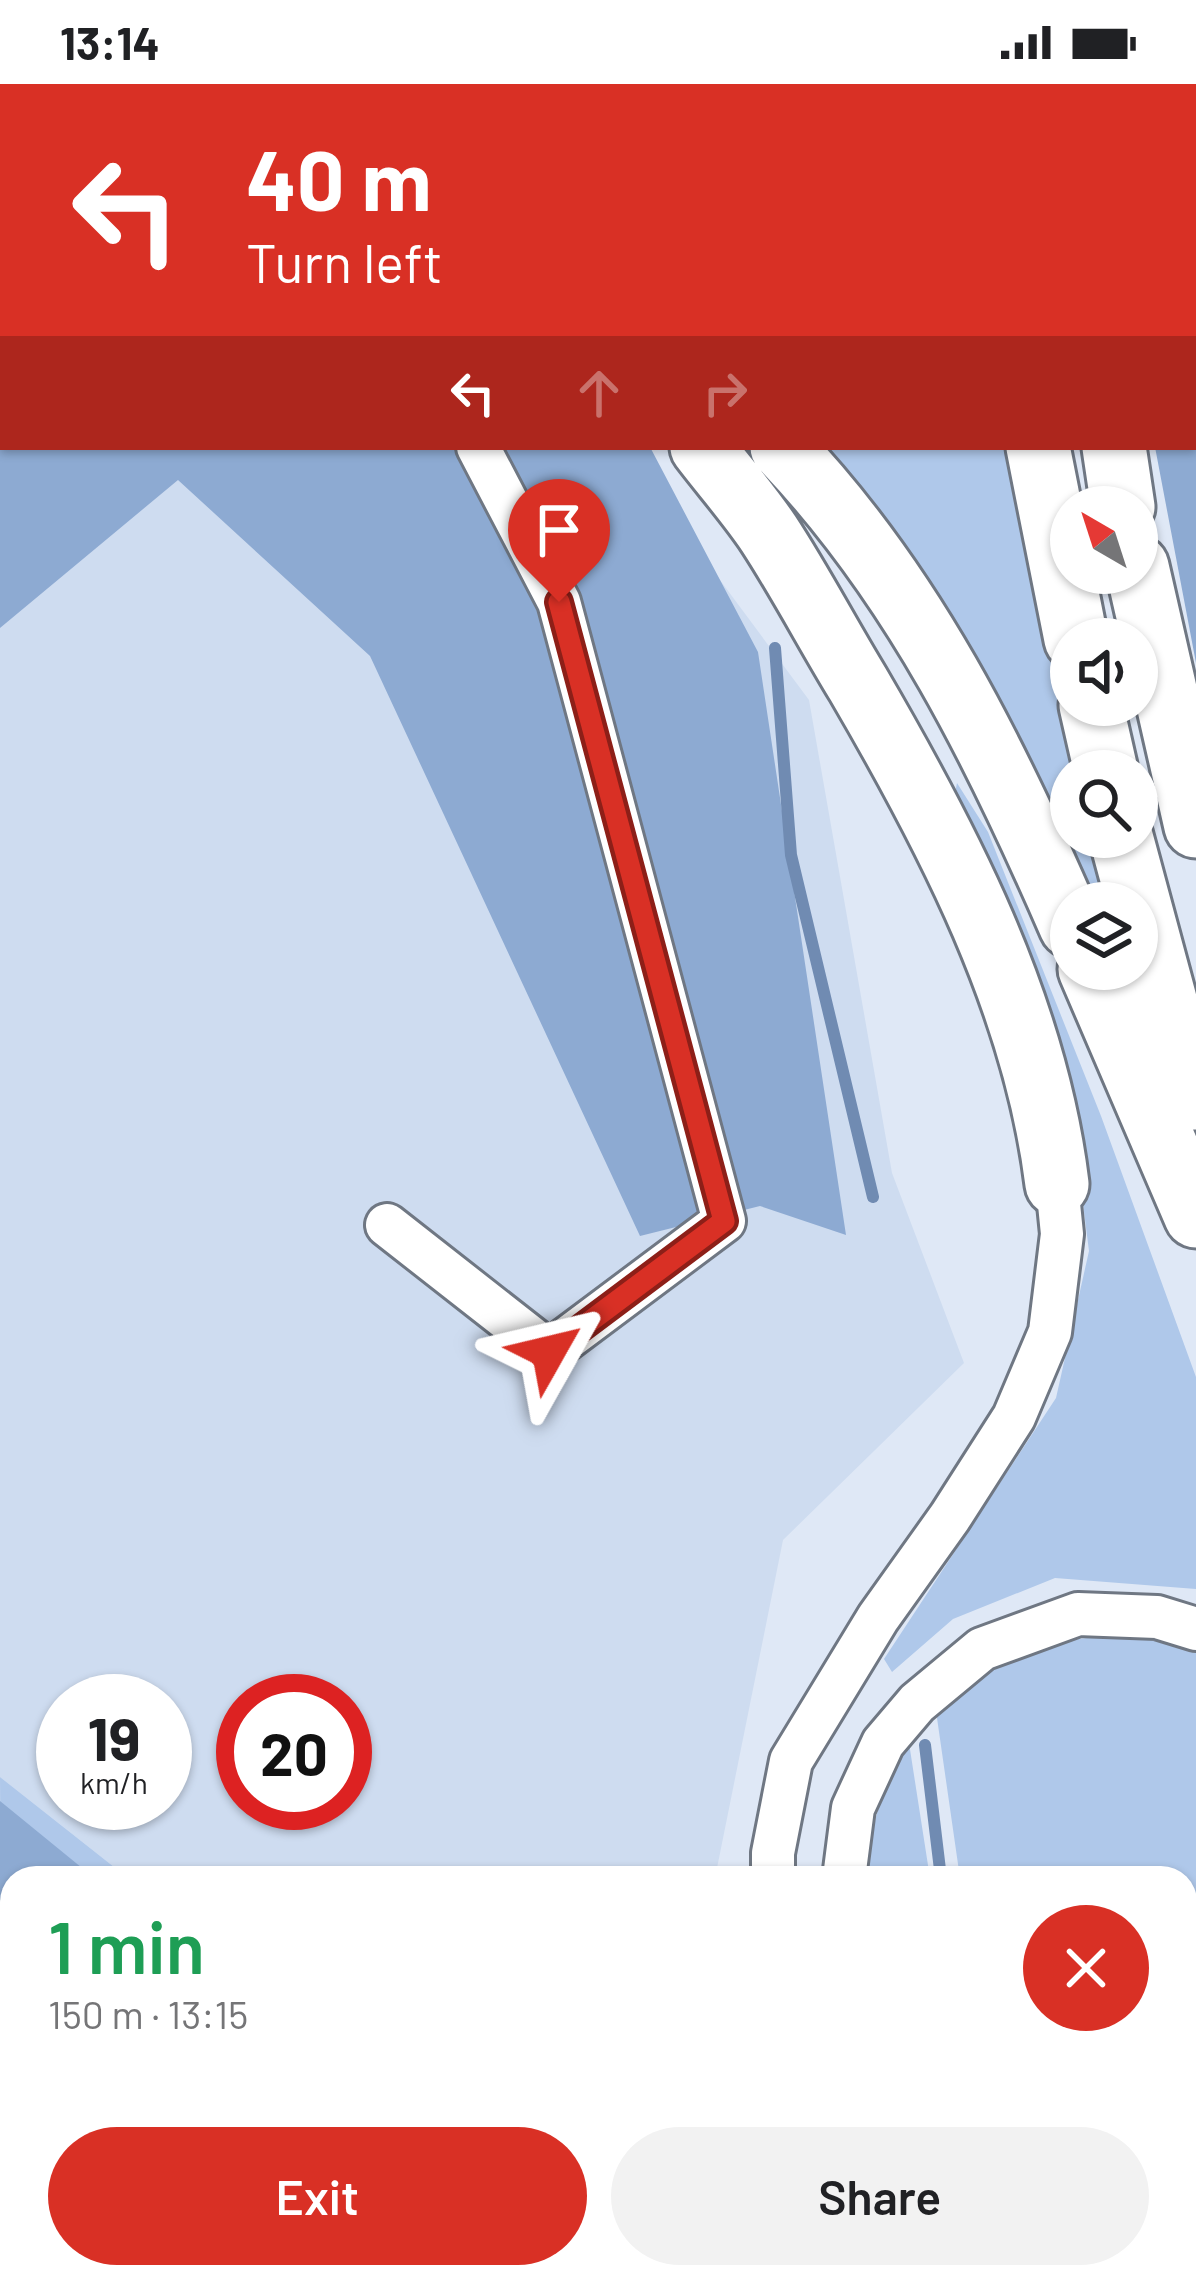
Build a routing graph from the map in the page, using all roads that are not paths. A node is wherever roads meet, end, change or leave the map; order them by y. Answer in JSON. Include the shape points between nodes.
{"nodes":[{"id":1,"x":480,"y":450,"type":"edge"},
{"id":2,"x":704,"y":450,"type":"edge"},
{"id":3,"x":785,"y":450,"type":"edge"},
{"id":4,"x":1039,"y":450,"type":"edge"},
{"id":5,"x":1114,"y":450,"type":"edge"},
{"id":6,"x":1120,"y":486,"type":"edge"},
{"id":7,"x":1143,"y":594,"type":"edge"},
{"id":8,"x":1072,"y":618,"type":"edge"},
{"id":9,"x":1196,"y":826,"type":"edge"},
{"id":10,"x":1127,"y":858,"type":"edge"},
{"id":11,"x":1051,"y":882,"type":"edge"},
{"id":12,"x":1099,"y":990,"type":"edge"},
{"id":13,"x":1196,"y":1098,"type":"edge"},
{"id":14,"x":1057,"y":1184,"type":"joint"},
{"id":15,"x":1196,"y":1216,"type":"edge"},
{"id":16,"x":387,"y":1225,"type":"dead end"},
{"id":17,"x":1196,"y":1629,"type":"edge"},
{"id":18,"x":773,"y":1866,"type":"edge"},
{"id":19,"x":846,"y":1866,"type":"edge"}],
"edges":[{"from":1,"to":16,"type":"street","via":[[559,602],[724,1221],[549,1352]]},
{"from":2,"to":14,"type":"highway","via":[[768,533],[903,761],[975,904],[1023,1030]]},
{"from":3,"to":11,"type":"highway","via":[[918,619],[995,756]]},
{"from":4,"to":8,"type":"highway"},
{"from":5,"to":6,"type":"highway"},
{"from":7,"to":9,"type":"highway"},
{"from":10,"to":13,"type":"highway"},
{"from":12,"to":15,"type":"highway"},
{"from":14,"to":18,"type":"street","via":[[1062,1234],[1050,1332],[1014,1417],[791,1761]]},
{"from":17,"to":19,"type":"street","via":[[1156,1617],[1078,1614],[982,1649],[916,1703],[884,1743],[853,1808]]}]}
